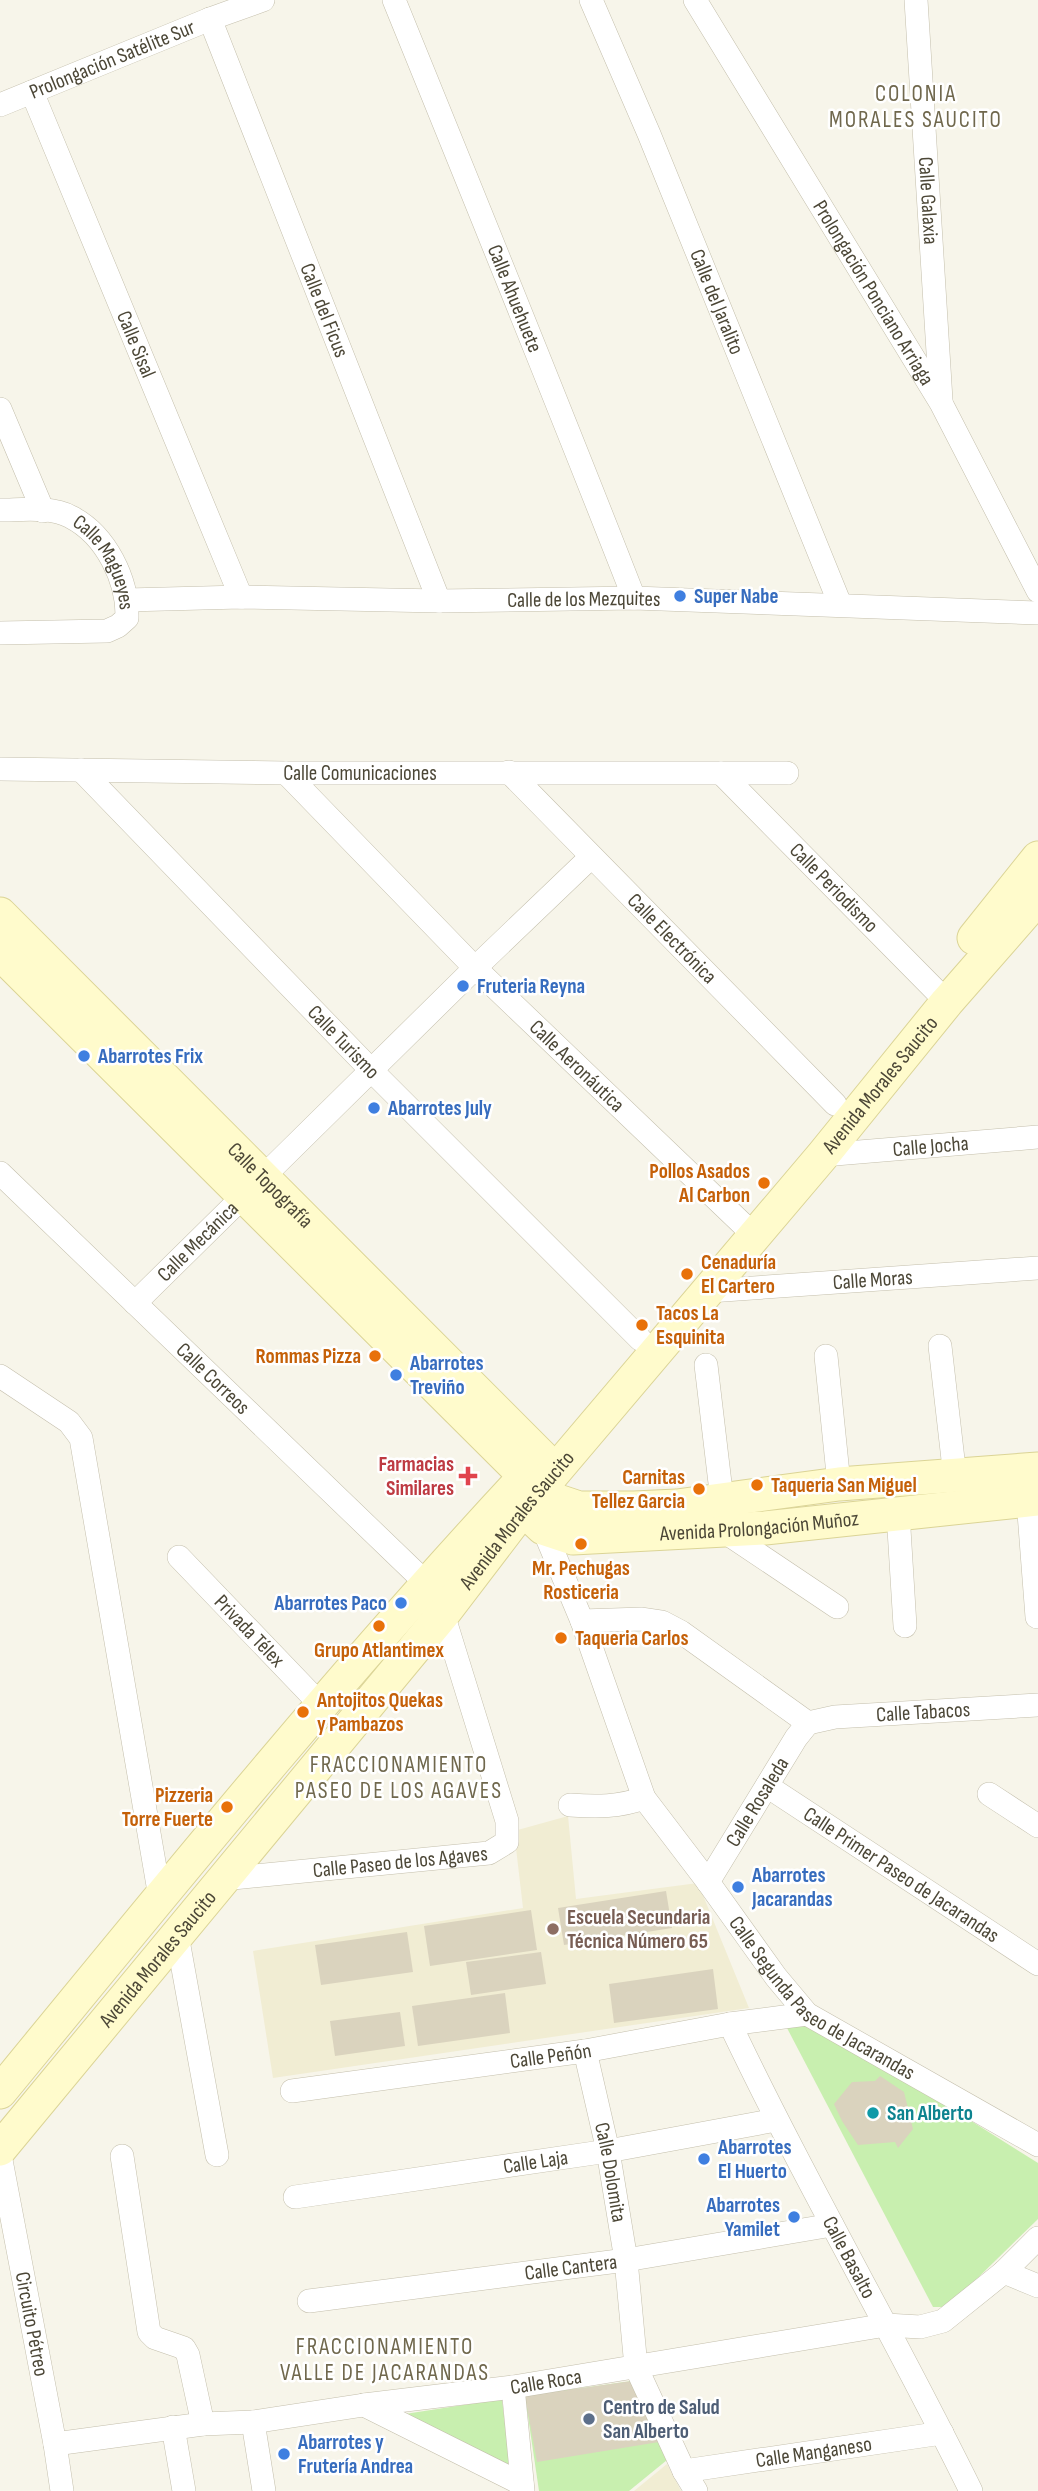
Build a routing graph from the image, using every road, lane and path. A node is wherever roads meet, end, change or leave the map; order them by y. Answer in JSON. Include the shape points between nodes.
{"nodes":[{"id":1,"x":263,"y":0,"type":"edge"},
{"id":2,"x":394,"y":0,"type":"edge"},
{"id":3,"x":591,"y":0,"type":"edge"},
{"id":4,"x":695,"y":0,"type":"edge"},
{"id":5,"x":916,"y":0,"type":"edge"},
{"id":6,"x":210,"y":19,"type":"junction"},
{"id":7,"x":32,"y":92,"type":"junction"},
{"id":8,"x":0,"y":105,"type":"edge"},
{"id":9,"x":941,"y":403,"type":"junction"},
{"id":10,"x":0,"y":409,"type":"edge"},
{"id":11,"x":0,"y":510,"type":"edge"},
{"id":12,"x":43,"y":511,"type":"junction"},
{"id":13,"x":1033,"y":567,"type":"edge"},
{"id":14,"x":1038,"y":592,"type":"edge"},
{"id":15,"x":242,"y":597,"type":"junction"},
{"id":16,"x":634,"y":598,"type":"junction"},
{"id":17,"x":127,"y":600,"type":"junction"},
{"id":18,"x":439,"y":601,"type":"junction"},
{"id":19,"x":841,"y":604,"type":"junction"},
{"id":20,"x":1038,"y":613,"type":"edge"},
{"id":21,"x":0,"y":633,"type":"edge"},
{"id":22,"x":0,"y":769,"type":"edge"},
{"id":23,"x":81,"y":770,"type":"junction"},
{"id":24,"x":509,"y":772,"type":"junction"},
{"id":25,"x":286,"y":773,"type":"junction"},
{"id":26,"x":721,"y":773,"type":"junction"},
{"id":27,"x":788,"y":773,"type":"dead end"},
{"id":28,"x":591,"y":857,"type":"junction"},
{"id":29,"x":1038,"y":858,"type":"edge"},
{"id":30,"x":1038,"y":898,"type":"edge"},
{"id":31,"x":2,"y":920,"type":"edge"},
{"id":32,"x":1023,"y":929,"type":"edge"},
{"id":33,"x":0,"y":953,"type":"edge"},
{"id":34,"x":475,"y":968,"type":"junction"},
{"id":35,"x":940,"y":995,"type":"junction"},
{"id":36,"x":372,"y":1072,"type":"junction"},
{"id":37,"x":835,"y":1104,"type":"junction"},
{"id":38,"x":1038,"y":1137,"type":"edge"},
{"id":39,"x":823,"y":1155,"type":"junction"},
{"id":40,"x":0,"y":1173,"type":"edge"},
{"id":41,"x":253,"y":1187,"type":"junction"},
{"id":42,"x":746,"y":1228,"type":"junction"},
{"id":43,"x":1038,"y":1268,"type":"edge"},
{"id":44,"x":709,"y":1291,"type":"junction"},
{"id":45,"x":135,"y":1303,"type":"junction"},
{"id":46,"x":640,"y":1339,"type":"junction"},
{"id":47,"x":940,"y":1346,"type":"dead end"},
{"id":48,"x":826,"y":1356,"type":"dead end"},
{"id":49,"x":706,"y":1365,"type":"dead end"},
{"id":50,"x":0,"y":1376,"type":"edge"},
{"id":51,"x":954,"y":1477,"type":"junction"},
{"id":52,"x":839,"y":1484,"type":"junction"},
{"id":53,"x":1032,"y":1485,"type":"edge"},
{"id":54,"x":535,"y":1492,"type":"junction"},
{"id":55,"x":764,"y":1494,"type":"junction"},
{"id":56,"x":898,"y":1513,"type":"junction"},
{"id":57,"x":722,"y":1515,"type":"junction"},
{"id":58,"x":765,"y":1528,"type":"junction"},
{"id":59,"x":179,"y":1557,"type":"dead end"},
{"id":60,"x":426,"y":1583,"type":"junction"},
{"id":61,"x":837,"y":1607,"type":"dead end"},
{"id":62,"x":443,"y":1614,"type":"junction"},
{"id":63,"x":1037,"y":1617,"type":"edge"},
{"id":64,"x":582,"y":1621,"type":"junction"},
{"id":65,"x":905,"y":1626,"type":"dead end"},
{"id":66,"x":320,"y":1704,"type":"junction"},
{"id":67,"x":1038,"y":1704,"type":"edge"},
{"id":68,"x":808,"y":1723,"type":"junction"},
{"id":69,"x":767,"y":1786,"type":"junction"},
{"id":70,"x":989,"y":1794,"type":"dead end"},
{"id":71,"x":644,"y":1798,"type":"junction"},
{"id":72,"x":570,"y":1805,"type":"dead end"},
{"id":73,"x":1038,"y":1826,"type":"edge"},
{"id":74,"x":223,"y":1879,"type":"junction"},
{"id":75,"x":708,"y":1882,"type":"junction"},
{"id":76,"x":160,"y":1897,"type":"junction"},
{"id":77,"x":177,"y":1935,"type":"junction"},
{"id":78,"x":1038,"y":1964,"type":"edge"},
{"id":79,"x":807,"y":2014,"type":"junction"},
{"id":80,"x":730,"y":2024,"type":"junction"},
{"id":81,"x":585,"y":2051,"type":"junction"},
{"id":82,"x":292,"y":2091,"type":"dead end"},
{"id":83,"x":0,"y":2092,"type":"edge"},
{"id":84,"x":775,"y":2120,"type":"junction"},
{"id":85,"x":1038,"y":2145,"type":"edge"},
{"id":86,"x":0,"y":2149,"type":"edge"},
{"id":87,"x":607,"y":2151,"type":"junction"},
{"id":88,"x":0,"y":2155,"type":"edge"},
{"id":89,"x":217,"y":2155,"type":"dead end"},
{"id":90,"x":122,"y":2156,"type":"dead end"},
{"id":91,"x":295,"y":2197,"type":"dead end"},
{"id":92,"x":832,"y":2225,"type":"junction"},
{"id":93,"x":1038,"y":2238,"type":"edge"},
{"id":94,"x":626,"y":2260,"type":"junction"},
{"id":95,"x":1004,"y":2272,"type":"junction"},
{"id":96,"x":1038,"y":2286,"type":"edge"},
{"id":97,"x":309,"y":2301,"type":"dead end"},
{"id":98,"x":887,"y":2325,"type":"junction"},
{"id":99,"x":636,"y":2367,"type":"junction"},
{"id":100,"x":513,"y":2387,"type":"junction"},
{"id":101,"x":364,"y":2404,"type":"junction"},
{"id":102,"x":253,"y":2422,"type":"junction"},
{"id":103,"x":202,"y":2424,"type":"junction"},
{"id":104,"x":173,"y":2427,"type":"junction"},
{"id":105,"x":942,"y":2433,"type":"junction"},
{"id":106,"x":55,"y":2444,"type":"junction"},
{"id":107,"x":684,"y":2471,"type":"junction"},
{"id":108,"x":522,"y":2488,"type":"edge"},
{"id":109,"x":62,"y":2491,"type":"edge"},
{"id":110,"x":184,"y":2491,"type":"edge"},
{"id":111,"x":264,"y":2491,"type":"edge"},
{"id":112,"x":696,"y":2491,"type":"edge"},
{"id":113,"x":971,"y":2491,"type":"edge"}],
"edges":[{"from":1,"to":6,"type":"street","name":"Prolongación Satélite Sur"},
{"from":2,"to":16,"type":"street","name":"Calle Ahuehuete"},
{"from":3,"to":19,"type":"street","name":"Calle del Jaralito"},
{"from":4,"to":9,"type":"street","name":"Prolongación Ponciano Arriaga"},
{"from":5,"to":9,"type":"street","name":"Calle Galaxia"},
{"from":6,"to":7,"type":"street","name":"Prolongación Satélite Sur"},
{"from":6,"to":18,"type":"street","name":"Calle del Ficus"},
{"from":7,"to":8,"type":"street","name":"Prolongación Satélite Sur"},
{"from":7,"to":15,"type":"street","name":"Calle Sisal"},
{"from":9,"to":13,"type":"street","name":"Prolongación Ponciano Arriaga"},
{"from":10,"to":12,"type":"street"},
{"from":11,"to":12,"type":"street","name":"Calle Magueyes"},
{"from":12,"to":17,"type":"street","name":"Calle Magueyes","via":[[70,516],[92,533],[112,558]]},
{"from":13,"to":14,"type":"street","name":"Prolongación Ponciano Arriaga"},
{"from":15,"to":17,"type":"street","name":"Calle de los Mezquites"},
{"from":15,"to":18,"type":"street","name":"Calle de los Mezquites"},
{"from":16,"to":18,"type":"street","name":"Calle de los Mezquites"},
{"from":16,"to":19,"type":"street","name":"Calle de los Mezquites"},
{"from":17,"to":21,"type":"street","name":"Calle Magueyes","via":[[127,618],[107,631]]},
{"from":19,"to":20,"type":"street","name":"Calle de los Mezquites"},
{"from":22,"to":23,"type":"street","name":"Calle Comunicaciones"},
{"from":23,"to":25,"type":"street","name":"Calle Comunicaciones"},
{"from":23,"to":36,"type":"street","name":"Calle Turismo"},
{"from":24,"to":25,"type":"street","name":"Calle Comunicaciones"},
{"from":24,"to":26,"type":"street","name":"Calle Comunicaciones"},
{"from":24,"to":28,"type":"street","name":"Calle Electrónica"},
{"from":25,"to":34,"type":"street","name":"Calle Aeronáutica"},
{"from":26,"to":27,"type":"street","name":"Calle Comunicaciones"},
{"from":26,"to":35,"type":"street","name":"Calle Periodismo"},
{"from":28,"to":34,"type":"street","name":"Calle Mecánica"},
{"from":28,"to":37,"type":"street","name":"Calle Electrónica"},
{"from":29,"to":35,"type":"main road","name":"Avenida Morales Saucito"},
{"from":30,"to":32,"type":"main road","name":"Avenida Morales Saucito"},
{"from":31,"to":41,"type":"main road","name":"Calle Topografía"},
{"from":32,"to":35,"type":"main road","name":"Avenida Morales Saucito"},
{"from":33,"to":41,"type":"main road","name":"Calle Topografía"},
{"from":34,"to":36,"type":"street","name":"Calle Mecánica"},
{"from":34,"to":42,"type":"street","name":"Calle Aeronáutica"},
{"from":35,"to":37,"type":"main road","name":"Avenida Morales Saucito"},
{"from":35,"to":39,"type":"main road","name":"Avenida Morales Saucito"},
{"from":36,"to":41,"type":"street","name":"Calle Mecánica"},
{"from":36,"to":46,"type":"street","name":"Calle Turismo"},
{"from":37,"to":42,"type":"main road","name":"Avenida Morales Saucito"},
{"from":38,"to":39,"type":"street","name":"Calle Jocha"},
{"from":39,"to":42,"type":"main road","name":"Avenida Morales Saucito"},
{"from":40,"to":45,"type":"street","name":"Calle Correos"},
{"from":41,"to":45,"type":"street","name":"Calle Mecánica"},
{"from":41,"to":54,"type":"main road","name":"Calle Topografía"},
{"from":42,"to":44,"type":"main road","name":"Avenida Morales Saucito"},
{"from":42,"to":46,"type":"main road","name":"Avenida Morales Saucito"},
{"from":43,"to":44,"type":"street","name":"Calle Moras"},
{"from":44,"to":54,"type":"main road","name":"Avenida Morales Saucito"},
{"from":45,"to":60,"type":"street","name":"Calle Correos"},
{"from":46,"to":54,"type":"main road","name":"Avenida Morales Saucito"},
{"from":47,"to":51,"type":"street"},
{"from":48,"to":52,"type":"street"},
{"from":49,"to":57,"type":"street"},
{"from":50,"to":76,"type":"street","via":[[69,1422],[81,1438]]},
{"from":51,"to":52,"type":"main road","name":"Avenida Prolongación Muñoz"},
{"from":51,"to":53,"type":"main road","name":"Avenida Prolongación Muñoz"},
{"from":52,"to":55,"type":"main road","name":"Avenida Prolongación Muñoz"},
{"from":53,"to":56,"type":"main road","name":"Avenida Prolongación Muñoz"},
{"from":53,"to":63,"type":"street"},
{"from":54,"to":57,"type":"main road","name":"Avenida Prolongación Muñoz","via":[[579,1508],[677,1506]]},
{"from":54,"to":60,"type":"main road","name":"Avenida Morales Saucito"},
{"from":54,"to":62,"type":"main road","name":"Avenida Morales Saucito"},
{"from":54,"to":64,"type":"street","name":"Calle Segunda Paseo de Jacarandas"},
{"from":55,"to":57,"type":"main road","name":"Avenida Prolongación Muñoz"},
{"from":55,"to":58,"type":"main road"},
{"from":56,"to":58,"type":"main road","name":"Avenida Prolongación Muñoz"},
{"from":56,"to":65,"type":"street"},
{"from":57,"to":58,"type":"main road","name":"Avenida Prolongación Muñoz"},
{"from":57,"to":61,"type":"street"},
{"from":59,"to":66,"type":"street","name":"Privada Télex"},
{"from":60,"to":66,"type":"main road","name":"Avenida Morales Saucito"},
{"from":62,"to":74,"type":"main road","name":"Avenida Morales Saucito"},
{"from":62,"to":74,"type":"street","name":"Calle Paseo de los Agaves","via":[[507,1821],[507,1842],[489,1853]]},
{"from":64,"to":68,"type":"street","via":[[662,1622]]},
{"from":64,"to":71,"type":"street","name":"Calle Segunda Paseo de Jacarandas"},
{"from":66,"to":76,"type":"main road","name":"Avenida Morales Saucito"},
{"from":67,"to":68,"type":"street","name":"Calle Tabacos","via":[[835,1717]]},
{"from":68,"to":69,"type":"street","name":"Calle Rosaleda"},
{"from":69,"to":75,"type":"street","name":"Calle Rosaleda"},
{"from":69,"to":78,"type":"street","name":"Calle Primer Paseo de Jacarandas"},
{"from":70,"to":73,"type":"street"},
{"from":71,"to":72,"type":"street","via":[[606,1807]]},
{"from":71,"to":75,"type":"street","name":"Calle Segunda Paseo de Jacarandas"},
{"from":74,"to":77,"type":"main road","name":"Avenida Morales Saucito"},
{"from":75,"to":79,"type":"street","name":"Calle Segunda Paseo de Jacarandas"},
{"from":76,"to":83,"type":"main road","name":"Avenida Morales Saucito"},
{"from":77,"to":86,"type":"main road","name":"Avenida Morales Saucito"},
{"from":77,"to":89,"type":"street"},
{"from":79,"to":80,"type":"street","name":"Calle Peñón"},
{"from":79,"to":85,"type":"street","name":"Calle Segunda Paseo de Jacarandas"},
{"from":80,"to":81,"type":"street","name":"Calle Peñón"},
{"from":80,"to":84,"type":"street","name":"Calle Basalto"},
{"from":81,"to":82,"type":"street","name":"Calle Peñón"},
{"from":81,"to":87,"type":"street","name":"Calle Dolomita"},
{"from":84,"to":87,"type":"street","name":"Calle Laja"},
{"from":84,"to":92,"type":"street","name":"Calle Basalto"},
{"from":87,"to":91,"type":"street","name":"Calle Laja"},
{"from":87,"to":94,"type":"street","name":"Calle Dolomita"},
{"from":88,"to":106,"type":"street","name":"Circuito Pétreo"},
{"from":90,"to":103,"type":"street","via":[[149,2332],[184,2348]]},
{"from":92,"to":94,"type":"street","name":"Calle Cantera"},
{"from":92,"to":98,"type":"street","name":"Calle Basalto"},
{"from":93,"to":95,"type":"street","name":"Calle Roca"},
{"from":94,"to":97,"type":"street","name":"Calle Cantera"},
{"from":94,"to":99,"type":"street","name":"Calle Dolomita"},
{"from":95,"to":96,"type":"street"},
{"from":95,"to":98,"type":"street","name":"Calle Roca","via":[[943,2320],[920,2326]]},
{"from":98,"to":99,"type":"street","name":"Calle Roca"},
{"from":98,"to":105,"type":"street","name":"Calle Basalto"},
{"from":99,"to":100,"type":"street","name":"Calle Roca"},
{"from":99,"to":107,"type":"street","name":"Calle Dolomita"},
{"from":100,"to":101,"type":"street","name":"Calle Roca"},
{"from":100,"to":108,"type":"street"},
{"from":101,"to":102,"type":"street","name":"Calle Roca"},
{"from":101,"to":108,"type":"street"},
{"from":102,"to":103,"type":"street","name":"Calle Roca"},
{"from":102,"to":111,"type":"street"},
{"from":103,"to":104,"type":"street","name":"Calle Roca"},
{"from":104,"to":106,"type":"street","name":"Calle Roca"},
{"from":104,"to":110,"type":"street"},
{"from":105,"to":107,"type":"street","name":"Calle Manganeso"},
{"from":105,"to":113,"type":"street","name":"Calle Basalto"},
{"from":106,"to":109,"type":"street","name":"Circuito Pétreo"},
{"from":107,"to":112,"type":"street","name":"Calle Dolomita"}]}
